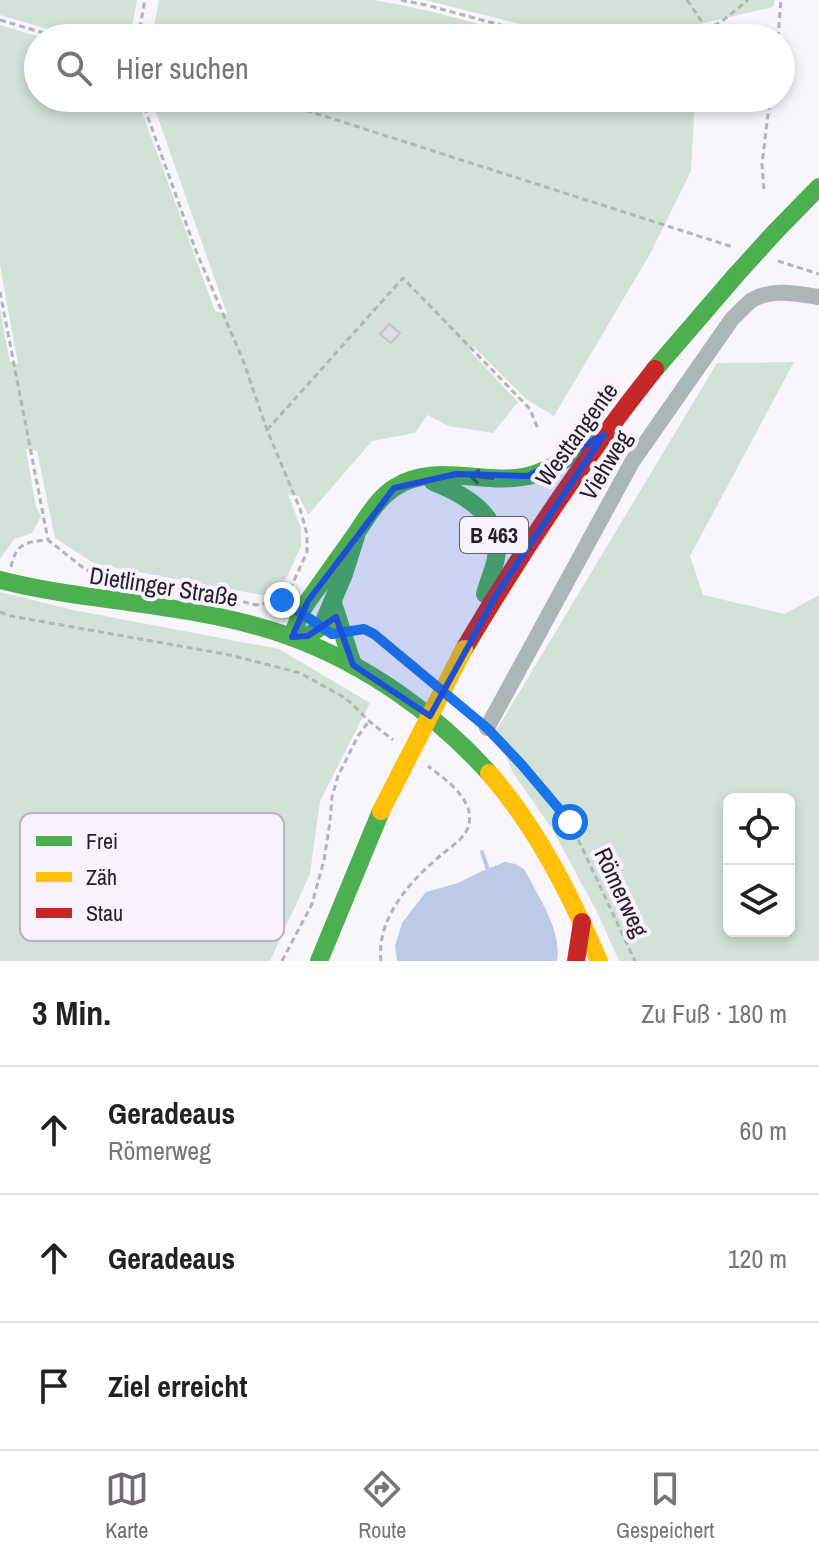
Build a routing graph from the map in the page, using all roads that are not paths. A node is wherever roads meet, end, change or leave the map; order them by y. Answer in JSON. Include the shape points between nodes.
{"nodes":[{"id":1,"x":819,"y":187,"type":"edge"},
{"id":2,"x":819,"y":297,"type":"edge"},
{"id":3,"x":604,"y":435,"type":"junction"},
{"id":4,"x":421,"y":478,"type":"junction"},
{"id":5,"x":356,"y":536,"type":"junction"},
{"id":6,"x":4,"y":581,"type":"edge"},
{"id":7,"x":333,"y":603,"type":"junction"},
{"id":8,"x":475,"y":630,"type":"junction"},
{"id":9,"x":292,"y":637,"type":"junction"},
{"id":10,"x":353,"y":665,"type":"junction"},
{"id":11,"x":487,"y":728,"type":"road end"},
{"id":12,"x":350,"y":883,"type":"junction"},
{"id":13,"x":582,"y":922,"type":"junction"},
{"id":14,"x":343,"y":952,"type":"dead end"},
{"id":15,"x":319,"y":961,"type":"edge"},
{"id":16,"x":576,"y":961,"type":"edge"},
{"id":17,"x":599,"y":961,"type":"edge"}],
"edges":[{"from":1,"to":3,"type":"main road","name":"Westtangente","number":"B 463","bridge":true,"via":[[703,311]]},
{"from":2,"to":11,"type":"street","name":"Viehweg","via":[[771,294],[754,299],[732,319],[632,462]]},
{"from":3,"to":4,"type":"main road","number":"B 463","one_way":true,"via":[[528,476]]},
{"from":3,"to":8,"type":"main road","name":"Westtangente","number":"B 463"},
{"from":4,"to":5,"type":"main road","number":"B 463","via":[[394,488]]},
{"from":4,"to":8,"type":"main road","number":"B 463","via":[[466,495],[492,527],[495,566]]},
{"from":5,"to":7,"type":"main road","number":"B 463"},
{"from":5,"to":9,"type":"main road","number":"B 463","via":[[301,612]]},
{"from":6,"to":9,"type":"main road","name":"Dietlinger Straße","via":[[200,613]]},
{"from":7,"to":9,"type":"main road","number":"B 463","via":[[322,626],[308,636]]},
{"from":7,"to":10,"type":"main road"},
{"from":8,"to":12,"type":"main road","name":"Westtangente","number":"B 463","bridge":true,"via":[[381,811]]},
{"from":9,"to":10,"type":"main road","name":"Dietlinger Straße"},
{"from":10,"to":13,"type":"main road","name":"Dietlinger Straße","via":[[420,708],[464,746],[533,830]]},
{"from":12,"to":14,"type":"main road","number":"B 463"},
{"from":12,"to":15,"type":"main road","name":"Westtangente","number":"B 463"},
{"from":13,"to":16,"type":"main road"},
{"from":13,"to":17,"type":"main road","name":"Dietlinger Straße"}]}
